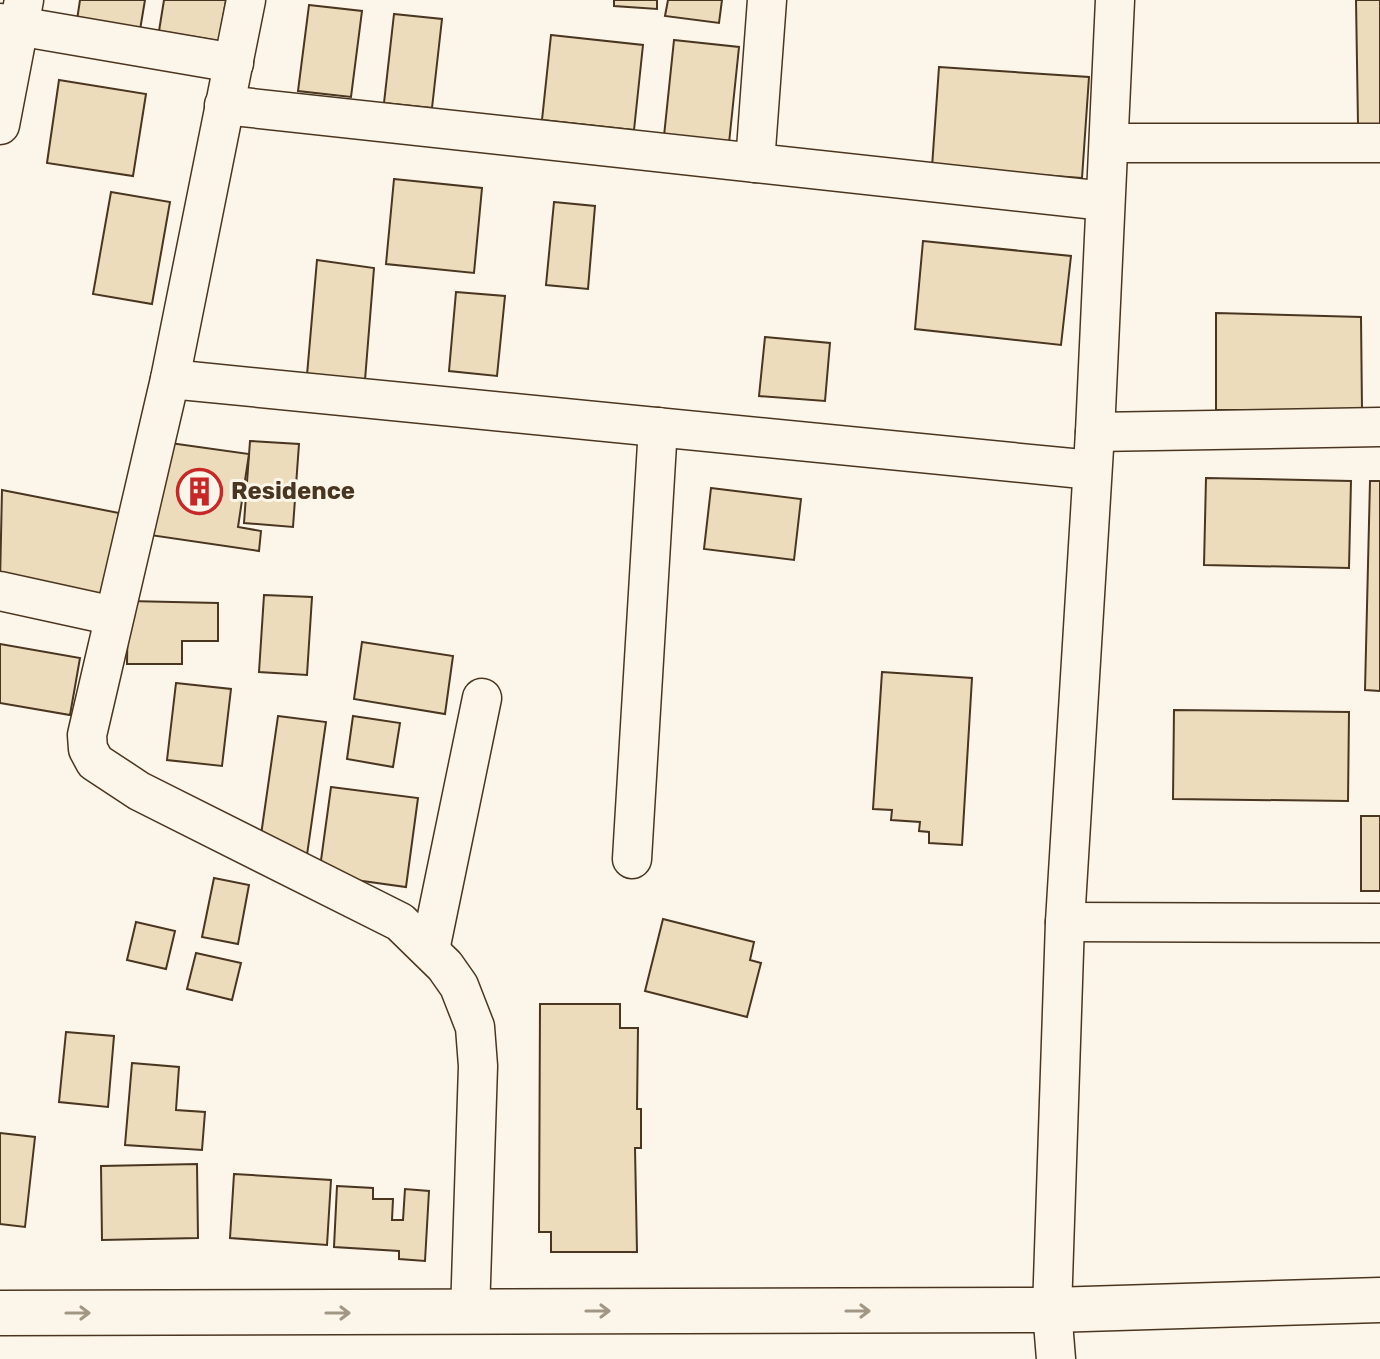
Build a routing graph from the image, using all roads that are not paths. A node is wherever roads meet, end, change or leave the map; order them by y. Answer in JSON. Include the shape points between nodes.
{"nodes":[{"id":1,"x":246,"y":0,"type":"edge"},
{"id":2,"x":767,"y":0,"type":"edge"},
{"id":3,"x":1115,"y":0,"type":"edge"},
{"id":4,"x":14,"y":16,"type":"edge"},
{"id":5,"x":234,"y":63,"type":"junction"},
{"id":6,"x":224,"y":105,"type":"junction"},
{"id":7,"x":0,"y":125,"type":"edge"},
{"id":8,"x":1109,"y":143,"type":"junction"},
{"id":9,"x":1380,"y":143,"type":"edge"},
{"id":10,"x":755,"y":163,"type":"junction"},
{"id":11,"x":1105,"y":201,"type":"junction"},
{"id":12,"x":170,"y":379,"type":"junction"},
{"id":13,"x":658,"y":427,"type":"junction"},
{"id":14,"x":1380,"y":427,"type":"edge"},
{"id":15,"x":1095,"y":432,"type":"junction"},
{"id":16,"x":1092,"y":470,"type":"junction"},
{"id":17,"x":0,"y":591,"type":"edge"},
{"id":18,"x":114,"y":616,"type":"junction"},
{"id":19,"x":482,"y":698,"type":"dead end"},
{"id":20,"x":632,"y":859,"type":"dead end"},
{"id":21,"x":1065,"y":922,"type":"junction"},
{"id":22,"x":1380,"y":923,"type":"edge"},
{"id":23,"x":430,"y":950,"type":"junction"},
{"id":24,"x":1380,"y":1300,"type":"edge"},
{"id":25,"x":1052,"y":1310,"type":"junction"},
{"id":26,"x":0,"y":1313,"type":"edge"},
{"id":27,"x":470,"y":1313,"type":"junction"},
{"id":28,"x":1056,"y":1359,"type":"edge"}],
"edges":[{"from":1,"to":5,"type":"street"},
{"from":2,"to":10,"type":"street"},
{"from":3,"to":8,"type":"street"},
{"from":4,"to":5,"type":"street"},
{"from":4,"to":7,"type":"street"},
{"from":5,"to":6,"type":"street"},
{"from":6,"to":10,"type":"street"},
{"from":6,"to":12,"type":"street"},
{"from":8,"to":9,"type":"street"},
{"from":8,"to":11,"type":"street"},
{"from":10,"to":11,"type":"street"},
{"from":11,"to":15,"type":"street"},
{"from":12,"to":13,"type":"street"},
{"from":12,"to":18,"type":"street"},
{"from":13,"to":16,"type":"street"},
{"from":13,"to":20,"type":"street"},
{"from":14,"to":15,"type":"street"},
{"from":15,"to":16,"type":"street"},
{"from":16,"to":21,"type":"street"},
{"from":17,"to":18,"type":"street"},
{"from":18,"to":23,"type":"street","via":[[87,735],[95,762],[139,791],[400,922]]},
{"from":19,"to":23,"type":"street"},
{"from":21,"to":22,"type":"street"},
{"from":21,"to":25,"type":"street"},
{"from":23,"to":27,"type":"street","via":[[459,986],[475,1027]]},
{"from":24,"to":25,"type":"main road"},
{"from":27,"to":25,"type":"main road","one_way":true},
{"from":25,"to":28,"type":"street"},
{"from":26,"to":27,"type":"main road","one_way":true}]}
